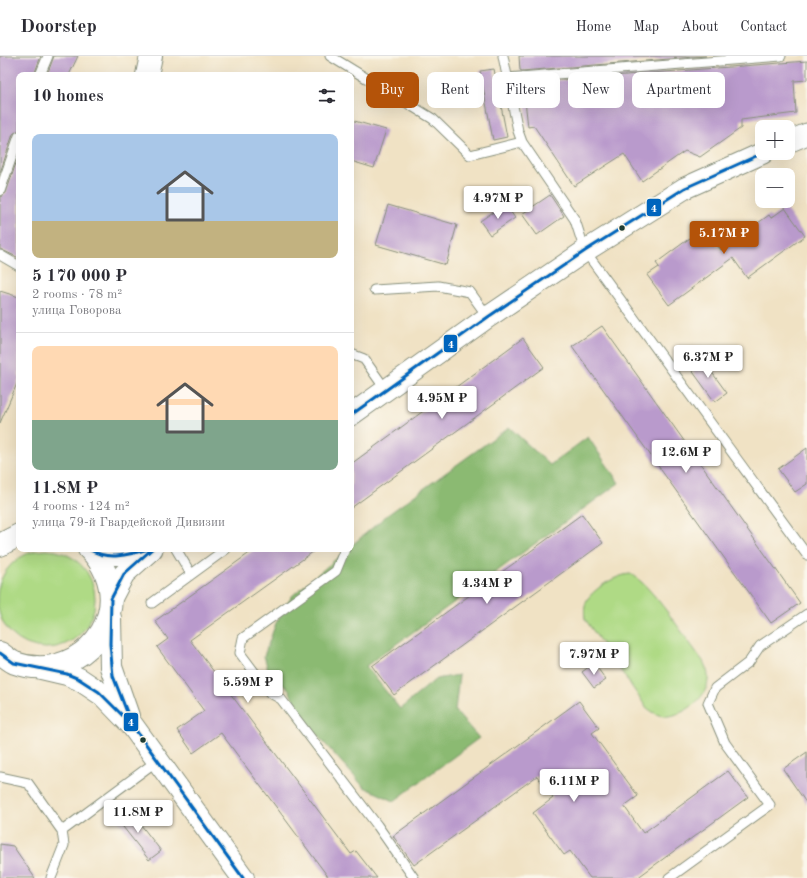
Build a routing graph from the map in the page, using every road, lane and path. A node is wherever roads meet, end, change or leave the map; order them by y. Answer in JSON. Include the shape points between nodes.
{"nodes":[{"id":1,"x":48,"y":56,"type":"edge"},
{"id":2,"x":151,"y":56,"type":"edge"},
{"id":3,"x":330,"y":56,"type":"edge"},
{"id":4,"x":502,"y":56,"type":"edge"},
{"id":5,"x":781,"y":56,"type":"edge"},
{"id":6,"x":41,"y":72,"type":"edge"},
{"id":7,"x":148,"y":72,"type":"edge"},
{"id":8,"x":506,"y":72,"type":"edge"},
{"id":9,"x":560,"y":74,"type":"edge"},
{"id":10,"x":513,"y":108,"type":"edge"},
{"id":11,"x":807,"y":134,"type":"edge"},
{"id":12,"x":795,"y":139,"type":"edge"},
{"id":13,"x":522,"y":142,"type":"junction"},
{"id":14,"x":16,"y":145,"type":"edge"},
{"id":15,"x":755,"y":157,"type":"edge"},
{"id":16,"x":0,"y":192,"type":"edge"},
{"id":17,"x":585,"y":251,"type":"junction"},
{"id":18,"x":0,"y":255,"type":"edge"},
{"id":19,"x":16,"y":264,"type":"edge"},
{"id":20,"x":374,"y":290,"type":"dead end"},
{"id":21,"x":488,"y":317,"type":"junction"},
{"id":22,"x":354,"y":355,"type":"edge"},
{"id":23,"x":386,"y":390,"type":"junction"},
{"id":24,"x":354,"y":413,"type":"edge"},
{"id":25,"x":92,"y":552,"type":"edge"},
{"id":26,"x":98,"y":552,"type":"edge"},
{"id":27,"x":138,"y":552,"type":"edge"},
{"id":28,"x":149,"y":552,"type":"edge"},
{"id":29,"x":178,"y":552,"type":"edge"},
{"id":30,"x":222,"y":552,"type":"edge"},
{"id":31,"x":344,"y":552,"type":"edge"},
{"id":32,"x":807,"y":555,"type":"edge"},
{"id":33,"x":191,"y":574,"type":"junction"},
{"id":34,"x":152,"y":603,"type":"dead end"},
{"id":35,"x":110,"y":606,"type":"junction"},
{"id":36,"x":807,"y":614,"type":"edge"},
{"id":37,"x":5,"y":660,"type":"edge"},
{"id":38,"x":36,"y":667,"type":"junction"},
{"id":39,"x":132,"y":726,"type":"junction"},
{"id":40,"x":158,"y":760,"type":"junction"},
{"id":41,"x":0,"y":777,"type":"edge"},
{"id":42,"x":62,"y":831,"type":"junction"},
{"id":43,"x":51,"y":878,"type":"edge"},
{"id":44,"x":243,"y":878,"type":"edge"},
{"id":45,"x":414,"y":878,"type":"edge"},
{"id":46,"x":669,"y":878,"type":"edge"}],
"edges":[{"from":1,"to":6,"type":"lane"},
{"from":2,"to":7,"type":"main road"},
{"from":3,"to":13,"type":"lane","via":[[433,119],[470,155]]},
{"from":4,"to":8,"type":"lane"},
{"from":5,"to":9,"type":"lane"},
{"from":10,"to":13,"type":"lane"},
{"from":11,"to":12,"type":"street"},
{"from":13,"to":17,"type":"lane","via":[[575,220]]},
{"from":14,"to":16,"type":"lane"},
{"from":15,"to":17,"type":"street","via":[[685,188]]},
{"from":17,"to":21,"type":"street"},
{"from":17,"to":32,"type":"lane"},
{"from":18,"to":19,"type":"lane"},
{"from":20,"to":21,"type":"lane","via":[[438,286],[470,292]]},
{"from":21,"to":23,"type":"street"},
{"from":22,"to":23,"type":"lane","via":[[364,359]]},
{"from":23,"to":24,"type":"street"},
{"from":25,"to":35,"type":"main road","via":[[102,565],[109,582]]},
{"from":26,"to":27,"type":"street","via":[[112,556]]},
{"from":28,"to":35,"type":"street","via":[[124,574]]},
{"from":29,"to":33,"type":"lane"},
{"from":30,"to":33,"type":"lane"},
{"from":31,"to":45,"type":"lane","via":[[336,571],[243,638],[240,653],[270,693],[281,699]]},
{"from":33,"to":34,"type":"lane"},
{"from":35,"to":38,"type":"main road","via":[[102,632],[92,647],[67,663]]},
{"from":35,"to":39,"type":"main road","via":[[113,676]]},
{"from":36,"to":46,"type":"lane","via":[[760,646],[749,662],[715,688],[708,703],[725,744],[770,805]]},
{"from":37,"to":38,"type":"main road"},
{"from":38,"to":39,"type":"main road","via":[[68,674],[89,685]]},
{"from":39,"to":40,"type":"main road"},
{"from":40,"to":42,"type":"lane"},
{"from":40,"to":44,"type":"main road"},
{"from":41,"to":42,"type":"lane","via":[[28,783]]},
{"from":42,"to":43,"type":"lane","via":[[64,845]]}]}
